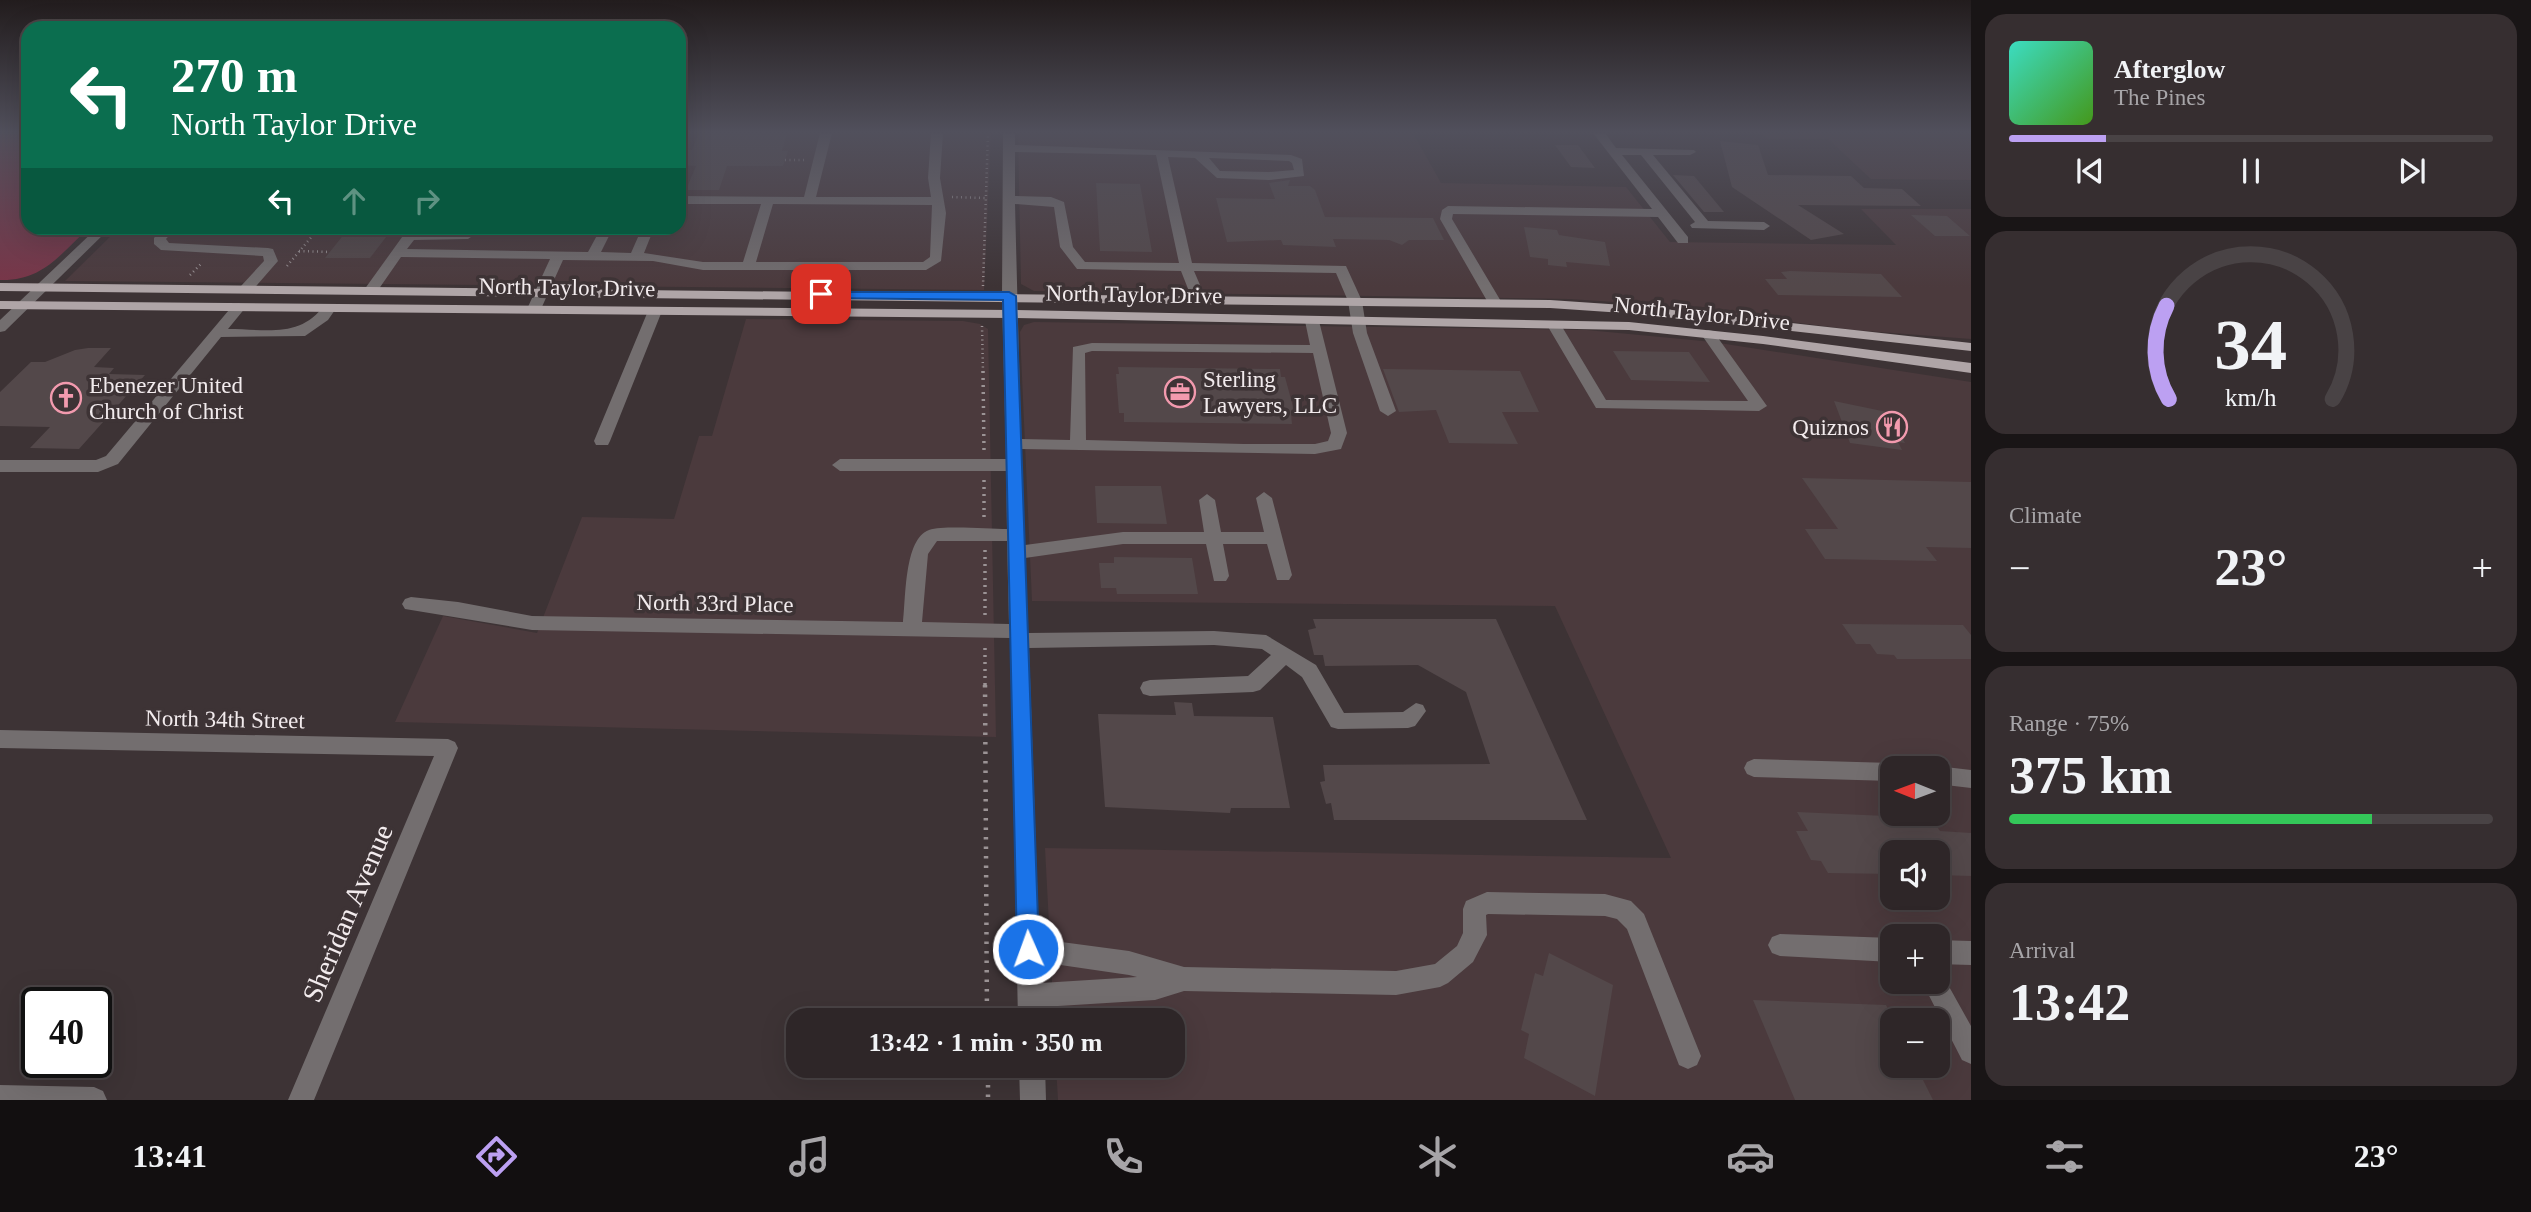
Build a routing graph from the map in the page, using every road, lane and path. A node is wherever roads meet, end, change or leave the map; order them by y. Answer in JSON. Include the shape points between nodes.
{"nodes":[{"id":1,"x":813,"y":184,"type":"edge"},
{"id":2,"x":935,"y":184,"type":"edge"},
{"id":3,"x":1009,"y":184,"type":"edge"},
{"id":4,"x":1168,"y":184,"type":"edge"},
{"id":5,"x":1639,"y":184,"type":"edge"},
{"id":6,"x":1671,"y":184,"type":"edge"},
{"id":7,"x":686,"y":200,"type":"edge"},
{"id":8,"x":1009,"y":200,"type":"junction"},
{"id":9,"x":768,"y":201,"type":"junction"},
{"id":10,"x":809,"y":201,"type":"junction"},
{"id":11,"x":937,"y":201,"type":"junction"},
{"id":12,"x":1662,"y":214,"type":"junction"},
{"id":13,"x":1671,"y":225,"type":"junction"},
{"id":14,"x":1704,"y":225,"type":"junction"},
{"id":15,"x":1765,"y":226,"type":"dead end"},
{"id":16,"x":97,"y":235,"type":"edge"},
{"id":17,"x":162,"y":235,"type":"edge"},
{"id":18,"x":313,"y":235,"type":"edge"},
{"id":19,"x":422,"y":235,"type":"edge"},
{"id":20,"x":468,"y":235,"type":"edge"},
{"id":21,"x":604,"y":235,"type":"edge"},
{"id":22,"x":645,"y":235,"type":"edge"},
{"id":23,"x":1683,"y":240,"type":"dead end"},
{"id":24,"x":299,"y":251,"type":"junction"},
{"id":25,"x":330,"y":251,"type":"dead end"},
{"id":26,"x":398,"y":253,"type":"junction"},
{"id":27,"x":456,"y":254,"type":"junction"},
{"id":28,"x":558,"y":255,"type":"junction"},
{"id":29,"x":593,"y":256,"type":"junction"},
{"id":30,"x":636,"y":256,"type":"junction"},
{"id":31,"x":748,"y":266,"type":"junction"},
{"id":32,"x":1186,"y":267,"type":"junction"},
{"id":33,"x":283,"y":271,"type":"dead end"},
{"id":34,"x":0,"y":287,"type":"edge"},
{"id":35,"x":41,"y":287,"type":"junction"},
{"id":36,"x":246,"y":289,"type":"junction"},
{"id":37,"x":371,"y":290,"type":"junction"},
{"id":38,"x":540,"y":292,"type":"junction"},
{"id":39,"x":1199,"y":299,"type":"junction"},
{"id":40,"x":1355,"y":302,"type":"junction"},
{"id":41,"x":1495,"y":303,"type":"junction"},
{"id":42,"x":0,"y":305,"type":"edge"},
{"id":43,"x":1010,"y":305,"type":"junction"},
{"id":44,"x":23,"y":306,"type":"junction"},
{"id":45,"x":239,"y":307,"type":"junction"},
{"id":46,"x":330,"y":307,"type":"junction"},
{"id":47,"x":534,"y":309,"type":"junction"},
{"id":48,"x":655,"y":311,"type":"junction"},
{"id":49,"x":982,"y":314,"type":"junction"},
{"id":50,"x":1312,"y":321,"type":"junction"},
{"id":51,"x":1359,"y":321,"type":"junction"},
{"id":52,"x":1554,"y":325,"type":"junction"},
{"id":53,"x":0,"y":328,"type":"edge"},
{"id":54,"x":218,"y":333,"type":"junction"},
{"id":55,"x":1708,"y":334,"type":"junction"},
{"id":56,"x":1971,"y":347,"type":"edge"},
{"id":57,"x":1319,"y":349,"type":"junction"},
{"id":58,"x":1918,"y":361,"type":"junction"},
{"id":59,"x":1971,"y":368,"type":"edge"},
{"id":60,"x":1971,"y":374,"type":"edge"},
{"id":61,"x":1388,"y":411,"type":"dead end"},
{"id":62,"x":602,"y":441,"type":"dead end"},
{"id":63,"x":1014,"y":444,"type":"junction"},
{"id":64,"x":1078,"y":444,"type":"junction"},
{"id":65,"x":840,"y":465,"type":"dead end"},
{"id":66,"x":984,"y":465,"type":"junction"},
{"id":67,"x":1015,"y":465,"type":"junction"},
{"id":68,"x":0,"y":467,"type":"edge"},
{"id":69,"x":1264,"y":498,"type":"dead end"},
{"id":70,"x":1207,"y":500,"type":"dead end"},
{"id":71,"x":985,"y":535,"type":"junction"},
{"id":72,"x":1213,"y":538,"type":"junction"},
{"id":73,"x":1274,"y":538,"type":"junction"},
{"id":74,"x":1016,"y":544,"type":"junction"},
{"id":75,"x":1283,"y":575,"type":"dead end"},
{"id":76,"x":1220,"y":576,"type":"dead end"},
{"id":77,"x":411,"y":604,"type":"dead end"},
{"id":78,"x":912,"y":630,"type":"junction"},
{"id":79,"x":985,"y":631,"type":"junction"},
{"id":80,"x":1019,"y":636,"type":"junction"},
{"id":81,"x":1284,"y":654,"type":"junction"},
{"id":82,"x":1150,"y":688,"type":"dead end"},
{"id":83,"x":1416,"y":711,"type":"dead end"},
{"id":84,"x":0,"y":739,"type":"edge"},
{"id":85,"x":448,"y":748,"type":"joint"},
{"id":86,"x":1754,"y":768,"type":"dead end"},
{"id":87,"x":1880,"y":772,"type":"edge"},
{"id":88,"x":1950,"y":777,"type":"edge"},
{"id":89,"x":1971,"y":779,"type":"edge"},
{"id":90,"x":1780,"y":945,"type":"dead end"},
{"id":91,"x":1028,"y":949,"type":"junction"},
{"id":92,"x":1880,"y":949,"type":"edge"},
{"id":93,"x":1950,"y":952,"type":"edge"},
{"id":94,"x":1971,"y":953,"type":"edge"},
{"id":95,"x":1184,"y":979,"type":"junction"},
{"id":96,"x":1940,"y":994,"type":"edge"},
{"id":97,"x":988,"y":1008,"type":"edge"},
{"id":98,"x":1030,"y":1008,"type":"edge"},
{"id":99,"x":1971,"y":1051,"type":"edge"},
{"id":100,"x":1688,"y":1056,"type":"dead end"},
{"id":101,"x":988,"y":1078,"type":"edge"},
{"id":102,"x":1032,"y":1078,"type":"edge"},
{"id":103,"x":0,"y":1098,"type":"edge"},
{"id":104,"x":94,"y":1100,"type":"edge"},
{"id":105,"x":301,"y":1100,"type":"edge"},
{"id":106,"x":988,"y":1100,"type":"edge"},
{"id":107,"x":1033,"y":1100,"type":"edge"}],
"edges":[{"from":1,"to":10,"type":"street"},
{"from":2,"to":11,"type":"street"},
{"from":3,"to":8,"type":"street"},
{"from":4,"to":32,"type":"street"},
{"from":5,"to":12,"type":"street"},
{"from":6,"to":14,"type":"street"},
{"from":7,"to":9,"type":"street"},
{"from":8,"to":32,"type":"street","via":[[1060,205],[1065,246],[1072,260],[1082,266]]},
{"from":8,"to":43,"type":"street"},
{"from":9,"to":10,"type":"street"},
{"from":9,"to":31,"type":"street"},
{"from":10,"to":11,"type":"street"},
{"from":11,"to":31,"type":"street","via":[[936,258],[930,265]]},
{"from":12,"to":13,"type":"street"},
{"from":12,"to":41,"type":"street","via":[[1448,211],[1446,219]]},
{"from":13,"to":14,"type":"street"},
{"from":13,"to":23,"type":"street"},
{"from":14,"to":15,"type":"street"},
{"from":16,"to":35,"type":"street"},
{"from":17,"to":36,"type":"street","via":[[160,244],[166,247],[268,253],[271,261]]},
{"from":18,"to":24,"type":"path"},
{"from":19,"to":26,"type":"street","via":[[410,236]]},
{"from":20,"to":27,"type":"street"},
{"from":21,"to":29,"type":"street"},
{"from":22,"to":30,"type":"street"},
{"from":24,"to":25,"type":"path"},
{"from":24,"to":33,"type":"path"},
{"from":26,"to":27,"type":"street"},
{"from":26,"to":37,"type":"street"},
{"from":27,"to":28,"type":"street"},
{"from":28,"to":29,"type":"street"},
{"from":28,"to":38,"type":"street"},
{"from":29,"to":30,"type":"street"},
{"from":30,"to":31,"type":"street","via":[[703,266]]},
{"from":32,"to":39,"type":"street"},
{"from":32,"to":40,"type":"street","via":[[1338,268]]},
{"from":34,"to":35,"type":"main road","name":"North Taylor Drive"},
{"from":35,"to":36,"type":"main road","name":"North Taylor Drive"},
{"from":35,"to":44,"type":"street"},
{"from":36,"to":37,"type":"main road","name":"North Taylor Drive"},
{"from":37,"to":38,"type":"main road","name":"North Taylor Drive"},
{"from":38,"to":43,"type":"main road","name":"North Taylor Drive"},
{"from":38,"to":47,"type":"street"},
{"from":39,"to":40,"type":"main road","name":"North Taylor Drive"},
{"from":39,"to":43,"type":"main road","name":"North Taylor Drive"},
{"from":40,"to":41,"type":"main road","name":"North Taylor Drive"},
{"from":40,"to":51,"type":"street"},
{"from":41,"to":56,"type":"main road","name":"North Taylor Drive","via":[[1638,310]]},
{"from":42,"to":44,"type":"main road","name":"North Taylor Drive"},
{"from":43,"to":49,"type":"main road","name":"North Taylor Drive"},
{"from":43,"to":50,"type":"main road","name":"North Taylor Drive"},
{"from":43,"to":63,"type":"street"},
{"from":44,"to":45,"type":"main road","name":"North Taylor Drive"},
{"from":44,"to":53,"type":"street"},
{"from":45,"to":46,"type":"main road","name":"North Taylor Drive"},
{"from":45,"to":54,"type":"street"},
{"from":46,"to":47,"type":"main road","name":"North Taylor Drive"},
{"from":46,"to":54,"type":"street","via":[[300,332]]},
{"from":47,"to":48,"type":"main road","name":"North Taylor Drive"},
{"from":48,"to":49,"type":"main road","name":"North Taylor Drive"},
{"from":48,"to":62,"type":"street"},
{"from":49,"to":66,"type":"path"},
{"from":50,"to":51,"type":"main road","name":"North Taylor Drive"},
{"from":50,"to":57,"type":"street"},
{"from":51,"to":52,"type":"main road","name":"North Taylor Drive"},
{"from":51,"to":61,"type":"street"},
{"from":52,"to":55,"type":"main road","name":"North Taylor Drive"},
{"from":52,"to":55,"type":"street","via":[[1601,405],[1759,406]]},
{"from":54,"to":68,"type":"street","via":[[112,460],[98,466]]},
{"from":55,"to":58,"type":"main road","name":"North Taylor Drive"},
{"from":57,"to":64,"type":"street","via":[[1078,350]]},
{"from":57,"to":64,"type":"street","via":[[1339,433],[1335,445],[1303,449]]},
{"from":58,"to":59,"type":"main road","name":"North Taylor Drive"},
{"from":58,"to":60,"type":"main road"},
{"from":63,"to":64,"type":"street"},
{"from":63,"to":67,"type":"street"},
{"from":65,"to":66,"type":"street"},
{"from":66,"to":67,"type":"street"},
{"from":66,"to":71,"type":"path"},
{"from":67,"to":74,"type":"street"},
{"from":69,"to":73,"type":"street"},
{"from":70,"to":72,"type":"street"},
{"from":71,"to":74,"type":"street"},
{"from":71,"to":78,"type":"street","via":[[933,535],[924,543]]},
{"from":71,"to":79,"type":"path"},
{"from":72,"to":73,"type":"street"},
{"from":72,"to":74,"type":"street"},
{"from":72,"to":76,"type":"street"},
{"from":73,"to":75,"type":"street"},
{"from":74,"to":80,"type":"street"},
{"from":77,"to":78,"type":"street","name":"North 33rd Place","via":[[532,623]]},
{"from":78,"to":79,"type":"street","name":"North 33rd Place"},
{"from":79,"to":80,"type":"street","name":"North 33rd Place"},
{"from":79,"to":97,"type":"path"},
{"from":80,"to":81,"type":"street","name":"North 33rd Place","via":[[1214,638],[1266,642]]},
{"from":80,"to":91,"type":"street"},
{"from":81,"to":82,"type":"street","via":[[1253,684]]},
{"from":81,"to":83,"type":"street","name":"North 33rd Place","via":[[1309,671],[1338,721],[1408,720]]},
{"from":84,"to":85,"type":"street","name":"North 34th Street"},
{"from":85,"to":105,"type":"street","name":"Sheridan Avenue"},
{"from":86,"to":87,"type":"street"},
{"from":88,"to":89,"type":"street"},
{"from":90,"to":92,"type":"street"},
{"from":91,"to":95,"type":"street","via":[[1120,962]]},
{"from":91,"to":98,"type":"street"},
{"from":93,"to":94,"type":"street"},
{"from":95,"to":98,"type":"street"},
{"from":95,"to":100,"type":"street","via":[[1396,983],[1440,975],[1465,954],[1475,935],[1474,909],[1487,903],[1605,905],[1623,909],[1636,922]]},
{"from":96,"to":99,"type":"street"},
{"from":101,"to":106,"type":"path"},
{"from":102,"to":107,"type":"street"},
{"from":103,"to":104,"type":"street"}]}
